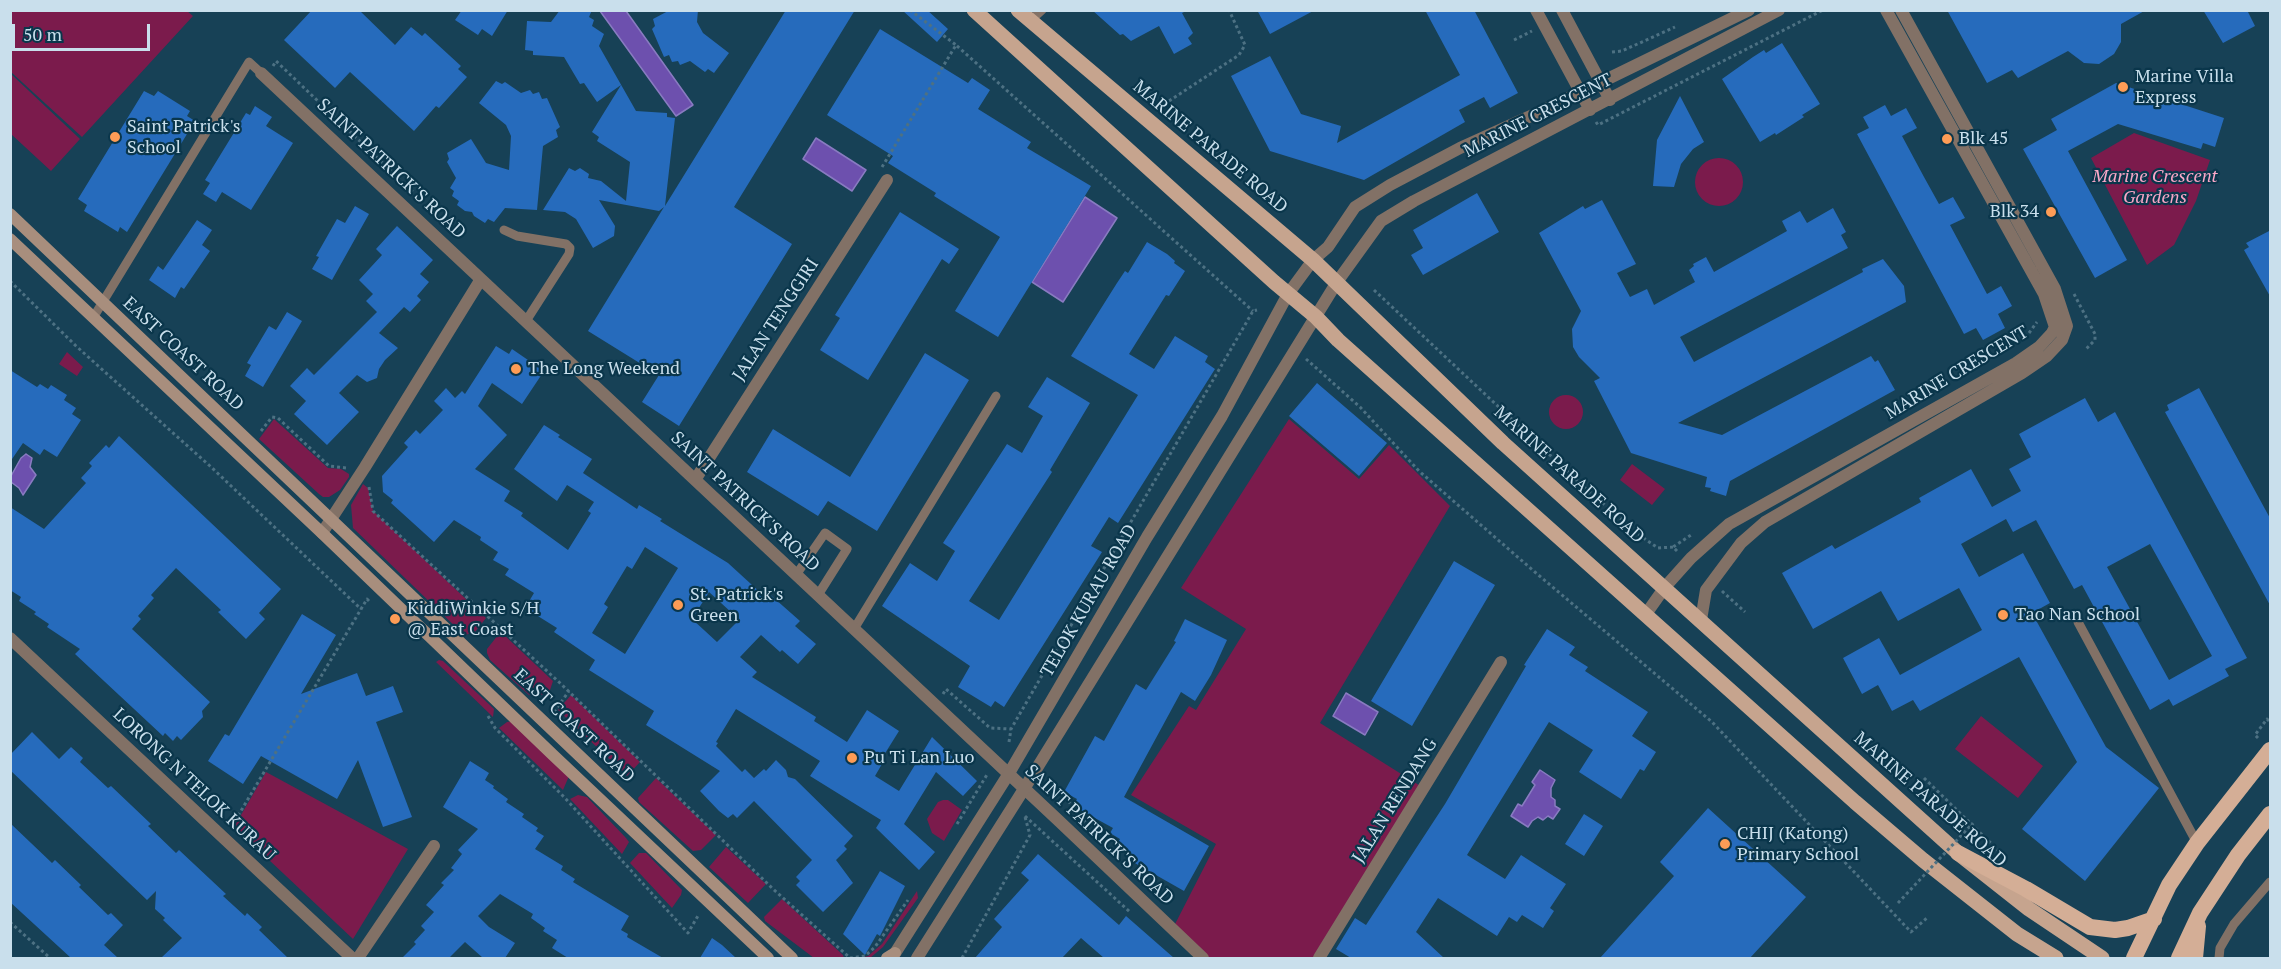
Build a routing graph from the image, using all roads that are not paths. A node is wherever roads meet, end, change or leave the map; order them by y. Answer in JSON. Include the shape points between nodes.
{"nodes":[{"id":1,"x":974,"y":10,"type":"edge"},
{"id":2,"x":1042,"y":10,"type":"edge"},
{"id":3,"x":1536,"y":10,"type":"edge"},
{"id":4,"x":1562,"y":10,"type":"edge"},
{"id":5,"x":1749,"y":10,"type":"edge"},
{"id":6,"x":1779,"y":10,"type":"edge"},
{"id":7,"x":1886,"y":10,"type":"edge"},
{"id":8,"x":1901,"y":10,"type":"edge"},
{"id":9,"x":1024,"y":16,"type":"edge"},
{"id":10,"x":261,"y":73,"type":"joint"},
{"id":11,"x":1601,"y":83,"type":"junction"},
{"id":12,"x":1580,"y":93,"type":"junction"},
{"id":13,"x":1610,"y":100,"type":"junction"},
{"id":14,"x":1590,"y":110,"type":"junction"},
{"id":15,"x":887,"y":180,"type":"road end"},
{"id":16,"x":10,"y":214,"type":"edge"},
{"id":17,"x":504,"y":230,"type":"dead end"},
{"id":18,"x":10,"y":239,"type":"edge"},
{"id":19,"x":1313,"y":260,"type":"junction"},
{"id":20,"x":481,"y":279,"type":"junction"},
{"id":21,"x":1337,"y":282,"type":"junction"},
{"id":22,"x":1288,"y":294,"type":"junction"},
{"id":23,"x":103,"y":304,"type":"junction"},
{"id":24,"x":1316,"y":317,"type":"junction"},
{"id":25,"x":93,"y":318,"type":"junction"},
{"id":26,"x":526,"y":321,"type":"junction"},
{"id":27,"x":996,"y":396,"type":"dead end"},
{"id":28,"x":695,"y":480,"type":"junction"},
{"id":29,"x":332,"y":519,"type":"junction"},
{"id":30,"x":322,"y":533,"type":"junction"},
{"id":31,"x":796,"y":575,"type":"junction"},
{"id":32,"x":1665,"y":587,"type":"junction"},
{"id":33,"x":818,"y":596,"type":"junction"},
{"id":34,"x":1646,"y":614,"type":"junction"},
{"id":35,"x":1701,"y":620,"type":"junction"},
{"id":36,"x":2078,"y":622,"type":"dead end"},
{"id":37,"x":854,"y":629,"type":"junction"},
{"id":38,"x":10,"y":638,"type":"edge"},
{"id":39,"x":1501,"y":662,"type":"dead end"},
{"id":40,"x":2271,"y":750,"type":"edge"},
{"id":41,"x":1008,"y":775,"type":"junction"},
{"id":42,"x":1024,"y":789,"type":"junction"},
{"id":43,"x":2271,"y":814,"type":"edge"},
{"id":44,"x":2197,"y":843,"type":"junction"},
{"id":45,"x":434,"y":846,"type":"dead end"},
{"id":46,"x":1958,"y":853,"type":"junction"},
{"id":47,"x":2271,"y":882,"type":"edge"},
{"id":48,"x":2200,"y":913,"type":"junction"},
{"id":49,"x":2154,"y":919,"type":"junction"},
{"id":50,"x":788,"y":954,"type":"edge"},
{"id":51,"x":892,"y":957,"type":"edge"},
{"id":52,"x":352,"y":958,"type":"edge"},
{"id":53,"x":358,"y":958,"type":"edge"},
{"id":54,"x":768,"y":958,"type":"edge"},
{"id":55,"x":799,"y":958,"type":"edge"},
{"id":56,"x":917,"y":958,"type":"edge"},
{"id":57,"x":1203,"y":958,"type":"edge"},
{"id":58,"x":1319,"y":958,"type":"edge"},
{"id":59,"x":2056,"y":958,"type":"edge"},
{"id":60,"x":2102,"y":958,"type":"edge"},
{"id":61,"x":2134,"y":958,"type":"edge"},
{"id":62,"x":2179,"y":958,"type":"edge"},
{"id":63,"x":2195,"y":958,"type":"edge"},
{"id":64,"x":2219,"y":958,"type":"edge"}],
"edges":[{"from":1,"to":22,"type":"main road"},
{"from":2,"to":9,"type":"lane"},
{"from":3,"to":12,"type":"street"},
{"from":4,"to":11,"type":"street"},
{"from":5,"to":11,"type":"street","name":"MARINE CRESCENT"},
{"from":6,"to":13,"type":"street","name":"MARINE CRESCENT"},
{"from":7,"to":32,"type":"street","name":"MARINE CRESCENT","via":[[2044,294],[2055,327],[2039,347],[2016,363],[1729,524]]},
{"from":8,"to":35,"type":"street","name":"MARINE CRESCENT","via":[[2055,289],[2067,326],[2062,340],[2048,356],[2022,373],[1765,522],[1741,543],[1706,590]]},
{"from":9,"to":19,"type":"main road","name":"MARINE PARADE ROAD"},
{"from":10,"to":20,"type":"street","name":"SAINT PATRICK'S ROAD"},
{"from":10,"to":23,"type":"lane","via":[[249,62]]},
{"from":11,"to":12,"type":"street","name":"MARINE CRESCENT"},
{"from":11,"to":13,"type":"street"},
{"from":12,"to":14,"type":"street"},
{"from":12,"to":19,"type":"street","name":"MARINE CRESCENT","via":[[1390,185],[1355,207],[1328,247]]},
{"from":13,"to":14,"type":"street","name":"MARINE CRESCENT"},
{"from":14,"to":21,"type":"street","name":"MARINE CRESCENT","via":[[1381,221]]},
{"from":15,"to":28,"type":"street","name":"JALAN TENGGIRI"},
{"from":16,"to":23,"type":"main road","name":"EAST COAST ROAD"},
{"from":17,"to":26,"type":"lane","via":[[570,248]]},
{"from":18,"to":25,"type":"main road","name":"EAST COAST ROAD"},
{"from":19,"to":21,"type":"main road","name":"MARINE PARADE ROAD"},
{"from":19,"to":22,"type":"street","name":"TELOK KURAU ROAD"},
{"from":20,"to":26,"type":"street","name":"SAINT PATRICK'S ROAD"},
{"from":20,"to":29,"type":"street"},
{"from":21,"to":24,"type":"street"},
{"from":21,"to":32,"type":"main road","name":"MARINE PARADE ROAD","via":[[1503,443]]},
{"from":22,"to":24,"type":"main road"},
{"from":22,"to":41,"type":"street","name":"TELOK KURAU ROAD","via":[[1222,416]]},
{"from":23,"to":25,"type":"lane"},
{"from":23,"to":29,"type":"main road","name":"EAST COAST ROAD"},
{"from":24,"to":34,"type":"main road"},
{"from":24,"to":42,"type":"street"},
{"from":25,"to":30,"type":"main road","name":"EAST COAST ROAD"},
{"from":26,"to":28,"type":"street","name":"SAINT PATRICK'S ROAD"},
{"from":27,"to":37,"type":"lane"},
{"from":28,"to":31,"type":"street","name":"SAINT PATRICK'S ROAD"},
{"from":29,"to":30,"type":"street"},
{"from":29,"to":50,"type":"main road","name":"EAST COAST ROAD"},
{"from":30,"to":54,"type":"main road","name":"EAST COAST ROAD"},
{"from":31,"to":33,"type":"street","name":"SAINT PATRICK'S ROAD"},
{"from":31,"to":33,"type":"lane","via":[[825,533],[847,549]]},
{"from":32,"to":34,"type":"street","name":"MARINE CRESCENT"},
{"from":32,"to":35,"type":"main road","name":"MARINE PARADE ROAD"},
{"from":33,"to":37,"type":"street","name":"SAINT PATRICK'S ROAD"},
{"from":34,"to":59,"type":"main road","via":[[1923,860],[2018,934]]},
{"from":35,"to":46,"type":"main road","name":"MARINE PARADE ROAD"},
{"from":36,"to":44,"type":"lane"},
{"from":37,"to":41,"type":"street","name":"SAINT PATRICK'S ROAD"},
{"from":38,"to":52,"type":"street","name":"LORONG N TELOK KURAU"},
{"from":39,"to":58,"type":"street","name":"JALAN RENDANG"},
{"from":40,"to":44,"type":"highway"},
{"from":41,"to":42,"type":"street","name":"SAINT PATRICK'S ROAD"},
{"from":41,"to":51,"type":"street","name":"TELOK KURAU ROAD"},
{"from":42,"to":56,"type":"street"},
{"from":42,"to":57,"type":"street","name":"SAINT PATRICK'S ROAD"},
{"from":43,"to":48,"type":"highway"},
{"from":44,"to":49,"type":"highway","via":[[2169,885]]},
{"from":45,"to":53,"type":"street"},
{"from":46,"to":49,"type":"highway","via":[[2090,927],[2115,930]]},
{"from":46,"to":60,"type":"main road","name":"MARINE PARADE ROAD","via":[[2029,909]]},
{"from":47,"to":64,"type":"lane","via":[[2234,924],[2220,948]]},
{"from":48,"to":62,"type":"highway"},
{"from":48,"to":63,"type":"highway"},
{"from":49,"to":61,"type":"highway"},
{"from":50,"to":55,"type":"main road","name":"EAST COAST ROAD"}]}
